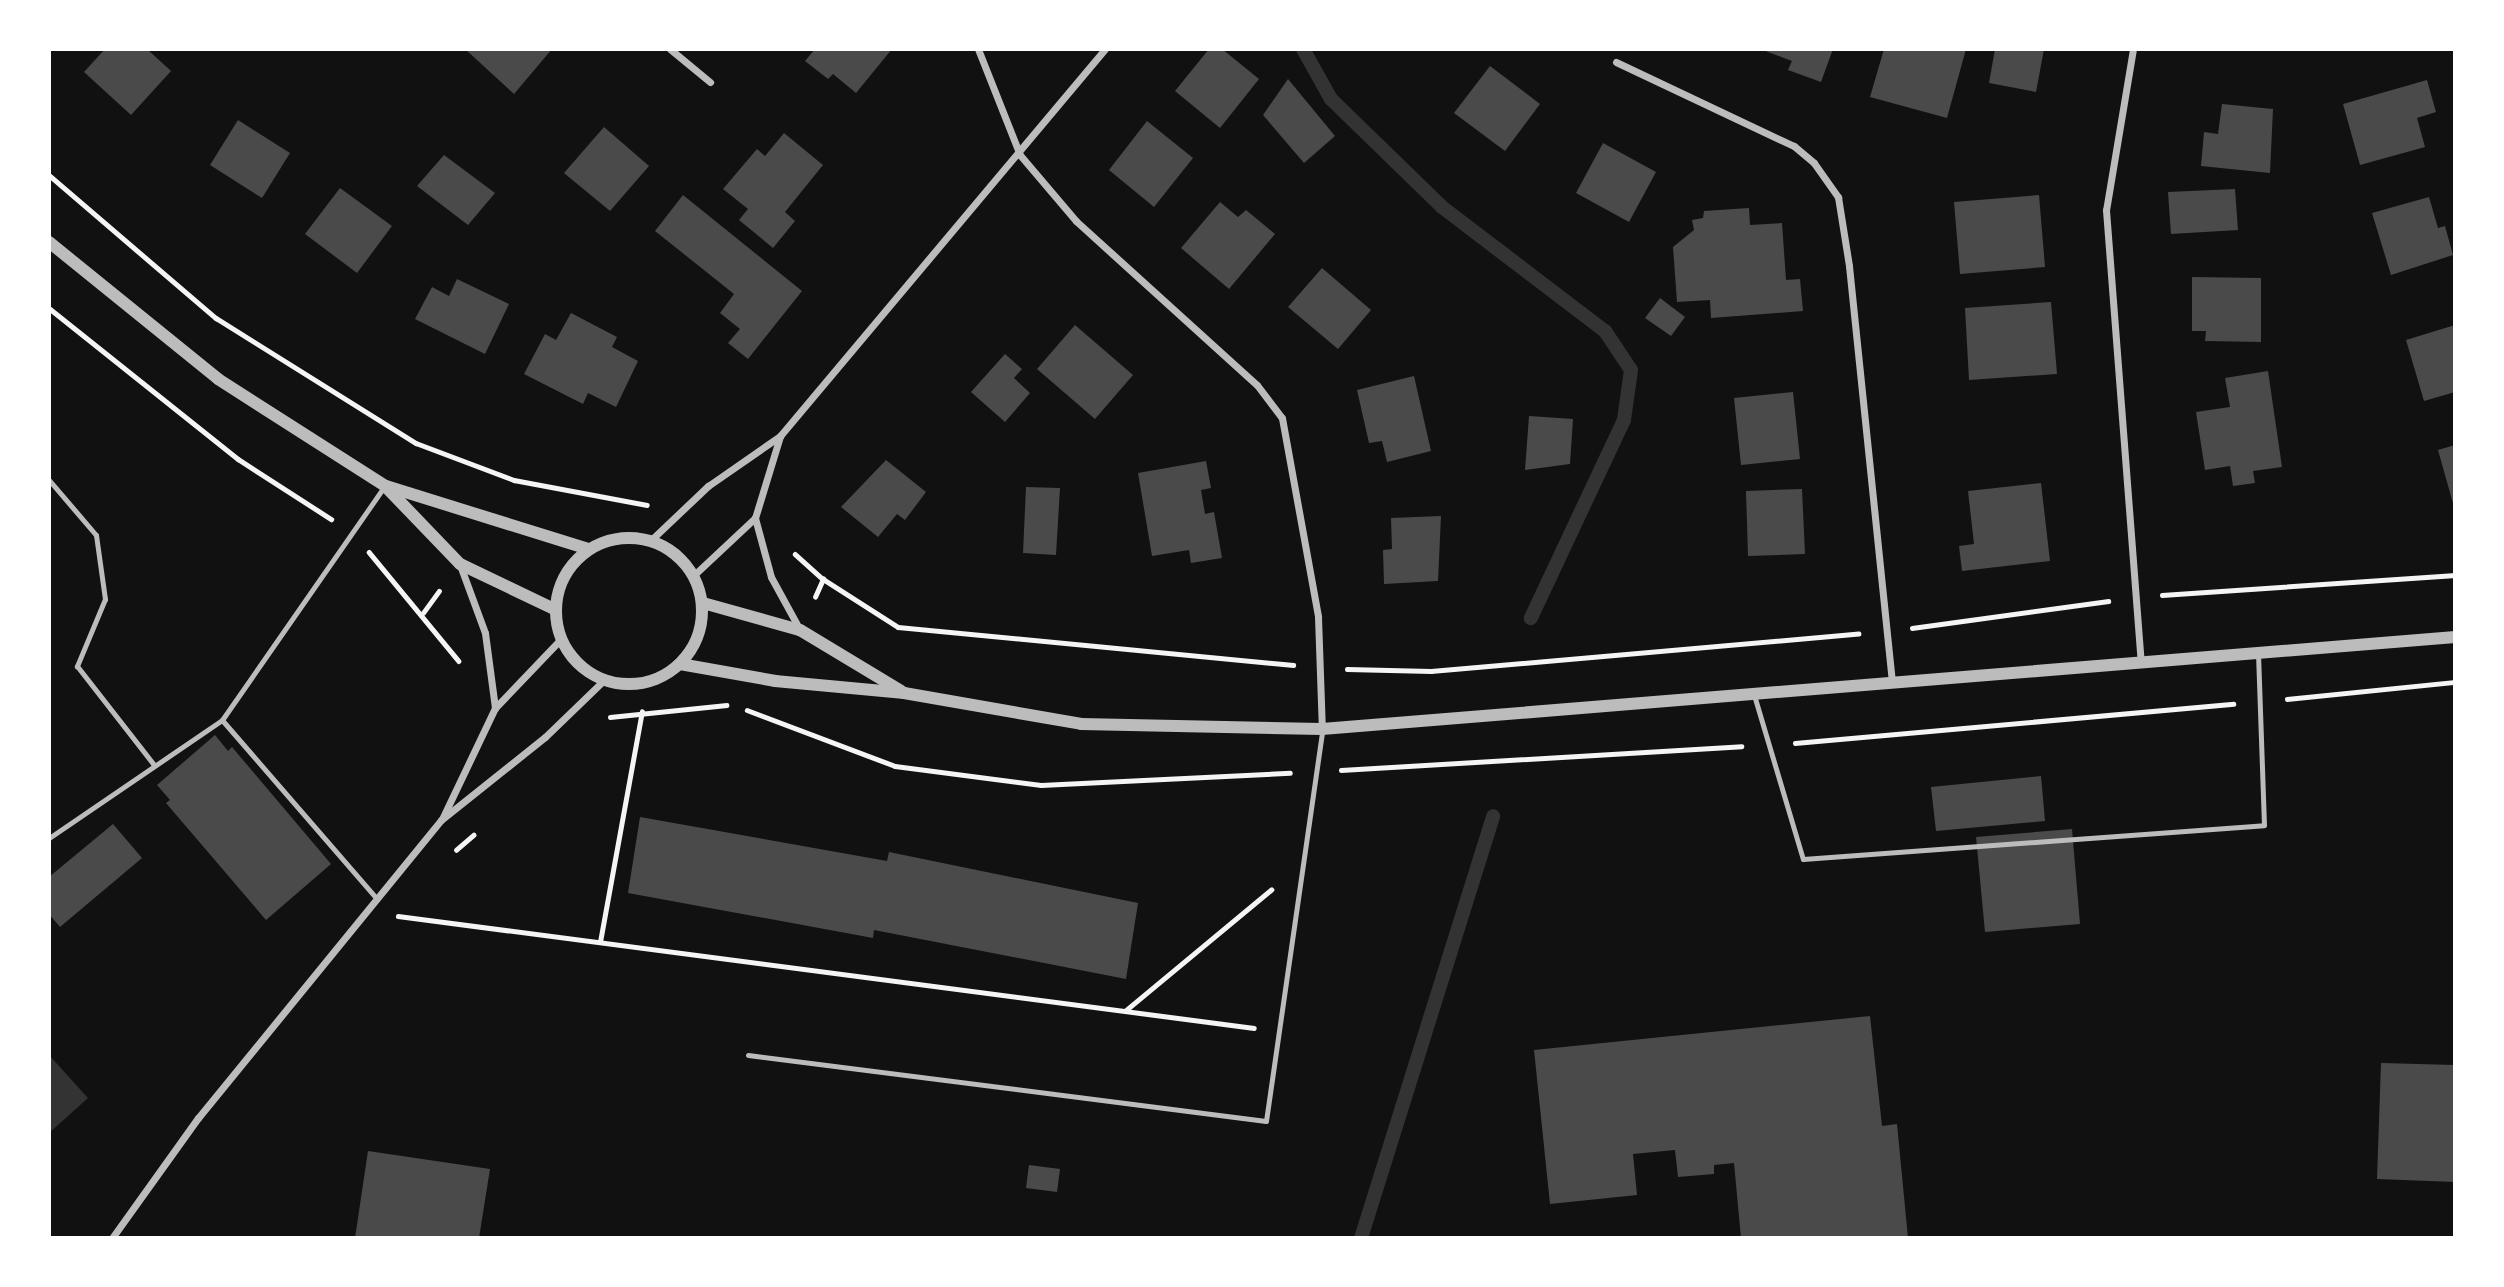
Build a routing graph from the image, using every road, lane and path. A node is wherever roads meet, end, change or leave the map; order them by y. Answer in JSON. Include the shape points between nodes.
{"nodes":[{"id":1,"x":670,"y":49,"type":"edge"},
{"id":2,"x":978,"y":49,"type":"edge"},
{"id":3,"x":1105,"y":49,"type":"edge"},
{"id":4,"x":2133,"y":49,"type":"edge"},
{"id":5,"x":1616,"y":62,"type":"dead end"},
{"id":6,"x":710,"y":82,"type":"dead end"},
{"id":7,"x":1020,"y":155,"type":"junction"},
{"id":8,"x":49,"y":175,"type":"edge"},
{"id":9,"x":49,"y":242,"type":"edge"},
{"id":10,"x":49,"y":308,"type":"edge"},
{"id":11,"x":780,"y":436,"type":"junction"},
{"id":12,"x":49,"y":480,"type":"edge"},
{"id":13,"x":385,"y":485,"type":"junction"},
{"id":14,"x":659,"y":502,"type":"dead end"},
{"id":15,"x":755,"y":518,"type":"junction"},
{"id":16,"x":352,"y":533,"type":"junction"},
{"id":17,"x":651,"y":540,"type":"junction"},
{"id":18,"x":588,"y":549,"type":"junction"},
{"id":19,"x":460,"y":564,"type":"junction"},
{"id":20,"x":694,"y":575,"type":"junction"},
{"id":21,"x":2455,"y":575,"type":"edge"},
{"id":22,"x":823,"y":579,"type":"dead end"},
{"id":23,"x":2136,"y":597,"type":"junction"},
{"id":24,"x":703,"y":603,"type":"junction"},
{"id":25,"x":554,"y":609,"type":"junction"},
{"id":26,"x":800,"y":630,"type":"junction"},
{"id":27,"x":1886,"y":631,"type":"junction"},
{"id":28,"x":2455,"y":638,"type":"edge"},
{"id":29,"x":561,"y":640,"type":"junction"},
{"id":30,"x":2258,"y":654,"type":"junction"},
{"id":31,"x":2141,"y":663,"type":"junction"},
{"id":32,"x":680,"y":664,"type":"junction"},
{"id":33,"x":463,"y":666,"type":"dead end"},
{"id":34,"x":1320,"y":668,"type":"junction"},
{"id":35,"x":603,"y":681,"type":"junction"},
{"id":36,"x":2455,"y":682,"type":"edge"},
{"id":37,"x":1892,"y":684,"type":"junction"},
{"id":38,"x":904,"y":693,"type":"junction"},
{"id":39,"x":1754,"y":695,"type":"junction"},
{"id":40,"x":2262,"y":702,"type":"junction"},
{"id":41,"x":734,"y":705,"type":"dead end"},
{"id":42,"x":495,"y":708,"type":"junction"},
{"id":43,"x":743,"y":708,"type":"dead end"},
{"id":44,"x":642,"y":712,"type":"junction"},
{"id":45,"x":222,"y":720,"type":"junction"},
{"id":46,"x":604,"y":720,"type":"dead end"},
{"id":47,"x":1322,"y":729,"type":"junction"},
{"id":48,"x":1769,"y":745,"type":"junction"},
{"id":49,"x":154,"y":765,"type":"junction"},
{"id":50,"x":1316,"y":772,"type":"junction"},
{"id":51,"x":442,"y":820,"type":"junction"},
{"id":52,"x":49,"y":838,"type":"edge"},
{"id":53,"x":1301,"y":865,"type":"junction"},
{"id":54,"x":377,"y":899,"type":"junction"},
{"id":55,"x":600,"y":942,"type":"junction"},
{"id":56,"x":1125,"y":1011,"type":"junction"},
{"id":57,"x":1279,"y":1031,"type":"junction"},
{"id":58,"x":748,"y":1055,"type":"dead end"},
{"id":59,"x":112,"y":1238,"type":"edge"}],
"edges":[{"from":1,"to":6,"type":"street"},
{"from":2,"to":7,"type":"street"},
{"from":3,"to":7,"type":"street"},
{"from":4,"to":23,"type":"street","via":[[2106,210]]},
{"from":5,"to":27,"type":"street","via":[[1794,146],[1814,163],[1838,197],[1850,266]]},
{"from":7,"to":11,"type":"street"},
{"from":7,"to":34,"type":"street","via":[[1076,221],[1257,385],[1282,418],[1318,617]]},
{"from":8,"to":14,"type":"path","via":[[216,318],[416,443],[514,480],[619,503]]},
{"from":9,"to":13,"type":"street","via":[[218,379]]},
{"from":10,"to":16,"type":"path","via":[[238,458]]},
{"from":11,"to":15,"type":"street"},
{"from":11,"to":17,"type":"street","via":[[708,486]]},
{"from":12,"to":49,"type":"lane","via":[[96,535],[105,599],[77,666]]},
{"from":13,"to":16,"type":"lane"},
{"from":13,"to":18,"type":"street"},
{"from":13,"to":19,"type":"street"},
{"from":15,"to":20,"type":"street"},
{"from":15,"to":26,"type":"street","via":[[771,577]]},
{"from":16,"to":33,"type":"path"},
{"from":16,"to":45,"type":"lane"},
{"from":17,"to":18,"type":"street","via":[[618,537]]},
{"from":17,"to":20,"type":"street","via":[[676,553]]},
{"from":18,"to":25,"type":"street","via":[[563,575]]},
{"from":19,"to":25,"type":"street"},
{"from":19,"to":42,"type":"street","via":[[485,633]]},
{"from":20,"to":24,"type":"street"},
{"from":21,"to":23,"type":"path"},
{"from":22,"to":34,"type":"path","via":[[898,627]]},
{"from":23,"to":27,"type":"path"},
{"from":23,"to":31,"type":"street"},
{"from":24,"to":26,"type":"street"},
{"from":24,"to":32,"type":"street","via":[[699,636]]},
{"from":25,"to":29,"type":"street"},
{"from":26,"to":38,"type":"street"},
{"from":27,"to":34,"type":"path","via":[[1431,671]]},
{"from":27,"to":37,"type":"street"},
{"from":28,"to":30,"type":"street"},
{"from":29,"to":35,"type":"street","via":[[577,665]]},
{"from":29,"to":42,"type":"street"},
{"from":30,"to":31,"type":"street"},
{"from":30,"to":40,"type":"lane"},
{"from":31,"to":37,"type":"street"},
{"from":32,"to":35,"type":"street","via":[[664,677],[635,685]]},
{"from":32,"to":38,"type":"street","via":[[775,681]]},
{"from":34,"to":47,"type":"street"},
{"from":35,"to":51,"type":"street","via":[[545,737]]},
{"from":36,"to":40,"type":"path"},
{"from":37,"to":39,"type":"street"},
{"from":38,"to":47,"type":"street","via":[[1081,724]]},
{"from":39,"to":47,"type":"street"},
{"from":39,"to":48,"type":"lane"},
{"from":40,"to":48,"type":"path"},
{"from":40,"to":48,"type":"lane","via":[[2264,825],[1802,859]]},
{"from":41,"to":44,"type":"path"},
{"from":42,"to":51,"type":"street"},
{"from":43,"to":50,"type":"path","via":[[895,766],[1041,785]]},
{"from":44,"to":46,"type":"path","via":[[614,714]]},
{"from":44,"to":55,"type":"path"},
{"from":45,"to":49,"type":"lane"},
{"from":45,"to":54,"type":"lane"},
{"from":47,"to":50,"type":"lane"},
{"from":48,"to":50,"type":"path"},
{"from":49,"to":52,"type":"lane"},
{"from":50,"to":53,"type":"lane"},
{"from":51,"to":54,"type":"street"},
{"from":53,"to":56,"type":"path"},
{"from":53,"to":57,"type":"lane"},
{"from":54,"to":55,"type":"path","via":[[398,916]]},
{"from":54,"to":59,"type":"street","via":[[198,1118]]},
{"from":55,"to":56,"type":"path"},
{"from":56,"to":57,"type":"path"},
{"from":57,"to":58,"type":"lane","via":[[1266,1121]]}]}
